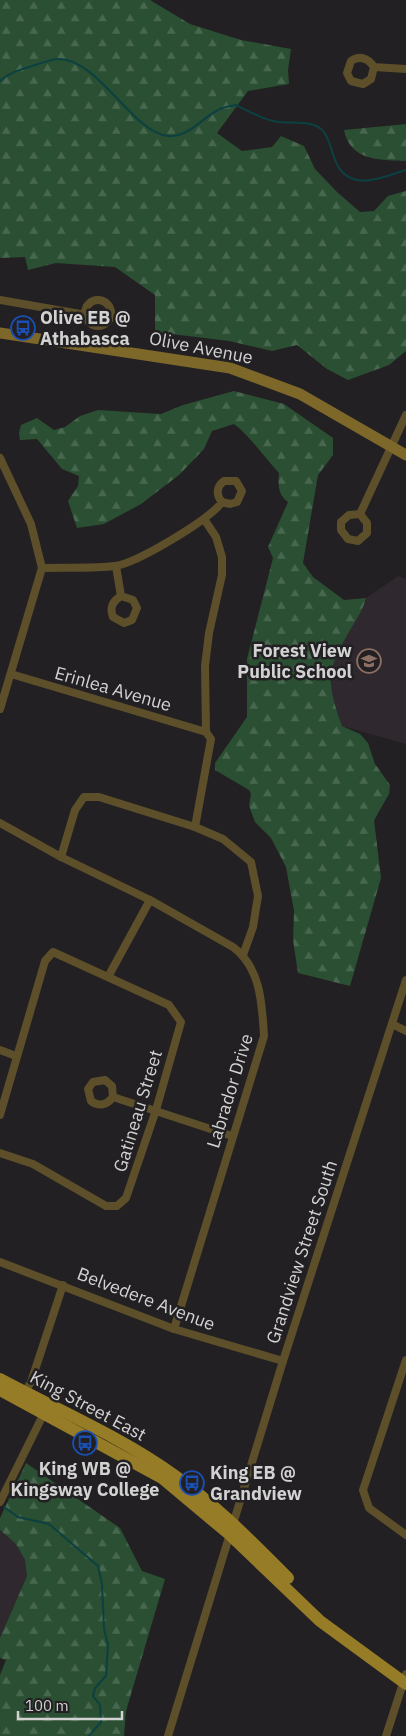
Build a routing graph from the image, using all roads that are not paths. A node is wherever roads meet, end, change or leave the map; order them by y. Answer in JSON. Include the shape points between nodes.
{"nodes":[{"id":1,"x":374,"y":67,"type":"dead end"},
{"id":2,"x":406,"y":68,"type":"edge"},
{"id":3,"x":0,"y":300,"type":"edge"},
{"id":4,"x":86,"y":315,"type":"dead end"},
{"id":5,"x":0,"y":333,"type":"edge"},
{"id":6,"x":406,"y":415,"type":"edge"},
{"id":7,"x":391,"y":447,"type":"junction"},
{"id":8,"x":406,"y":456,"type":"edge"},
{"id":9,"x":0,"y":458,"type":"edge"},
{"id":10,"x":222,"y":502,"type":"dead end"},
{"id":11,"x":360,"y":514,"type":"dead end"},
{"id":12,"x":204,"y":519,"type":"junction"},
{"id":13,"x":116,"y":566,"type":"junction"},
{"id":14,"x":42,"y":568,"type":"junction"},
{"id":15,"x":121,"y":596,"type":"dead end"},
{"id":16,"x":11,"y":674,"type":"junction"},
{"id":17,"x":0,"y":710,"type":"edge"},
{"id":18,"x":206,"y":732,"type":"junction"},
{"id":19,"x":0,"y":823,"type":"edge"},
{"id":20,"x":195,"y":827,"type":"junction"},
{"id":21,"x":61,"y":857,"type":"junction"},
{"id":22,"x":150,"y":900,"type":"junction"},
{"id":23,"x":243,"y":955,"type":"junction"},
{"id":24,"x":108,"y":977,"type":"junction"},
{"id":25,"x":406,"y":980,"type":"edge"},
{"id":26,"x":392,"y":1024,"type":"junction"},
{"id":27,"x":406,"y":1031,"type":"edge"},
{"id":28,"x":0,"y":1050,"type":"edge"},
{"id":29,"x":16,"y":1056,"type":"junction"},
{"id":30,"x":113,"y":1097,"type":"dead end"},
{"id":31,"x":156,"y":1110,"type":"junction"},
{"id":32,"x":0,"y":1115,"type":"edge"},
{"id":33,"x":232,"y":1136,"type":"junction"},
{"id":34,"x":0,"y":1153,"type":"edge"},
{"id":35,"x":0,"y":1262,"type":"edge"},
{"id":36,"x":63,"y":1284,"type":"junction"},
{"id":37,"x":174,"y":1329,"type":"junction"},
{"id":38,"x":406,"y":1360,"type":"edge"},
{"id":39,"x":283,"y":1361,"type":"junction"},
{"id":40,"x":0,"y":1379,"type":"edge"},
{"id":41,"x":0,"y":1390,"type":"edge"},
{"id":42,"x":22,"y":1397,"type":"junction"},
{"id":43,"x":46,"y":1409,"type":"junction"},
{"id":44,"x":0,"y":1502,"type":"edge"},
{"id":45,"x":231,"y":1529,"type":"junction"},
{"id":46,"x":406,"y":1535,"type":"edge"},
{"id":47,"x":405,"y":1680,"type":"edge"},
{"id":48,"x":168,"y":1736,"type":"edge"},
{"id":49,"x":386,"y":1736,"type":"edge"}],
"edges":[{"from":1,"to":2,"type":"street"},
{"from":3,"to":4,"type":"street"},
{"from":5,"to":7,"type":"main road","name":"Olive Avenue","via":[[230,368],[300,394]]},
{"from":6,"to":7,"type":"street"},
{"from":7,"to":8,"type":"main road","name":"Olive Avenue"},
{"from":7,"to":11,"type":"street"},
{"from":9,"to":14,"type":"street","via":[[31,524]]},
{"from":10,"to":12,"type":"street"},
{"from":12,"to":13,"type":"street","via":[[146,554]]},
{"from":12,"to":18,"type":"street","via":[[216,537],[222,557],[222,575],[204,666]]},
{"from":13,"to":14,"type":"street"},
{"from":13,"to":15,"type":"street"},
{"from":14,"to":16,"type":"street"},
{"from":16,"to":17,"type":"street"},
{"from":16,"to":18,"type":"street","name":"Erinlea Avenue"},
{"from":18,"to":20,"type":"street","via":[[211,739]]},
{"from":19,"to":21,"type":"street"},
{"from":20,"to":21,"type":"street","via":[[99,796],[84,796],[75,810]]},
{"from":20,"to":23,"type":"street","via":[[223,839],[251,862],[258,896],[253,927]]},
{"from":21,"to":22,"type":"street"},
{"from":22,"to":23,"type":"street"},
{"from":22,"to":24,"type":"street"},
{"from":23,"to":33,"type":"street","name":"Labrador Drive","via":[[252,966],[259,990],[264,1036]]},
{"from":24,"to":29,"type":"street","via":[[53,952],[45,961]]},
{"from":24,"to":31,"type":"street","name":"Gatineau Street","via":[[169,1005],[181,1022]]},
{"from":25,"to":26,"type":"street","name":"Grandview Street South"},
{"from":26,"to":27,"type":"street"},
{"from":26,"to":39,"type":"street","name":"Grandview Street South"},
{"from":28,"to":29,"type":"street"},
{"from":29,"to":32,"type":"street"},
{"from":30,"to":31,"type":"street"},
{"from":31,"to":33,"type":"street"},
{"from":31,"to":34,"type":"street","name":"Gatineau Street","via":[[126,1198],[117,1206],[106,1206],[33,1164]]},
{"from":33,"to":37,"type":"street","name":"Labrador Drive"},
{"from":35,"to":36,"type":"street","name":"Belvedere Avenue"},
{"from":36,"to":37,"type":"street","name":"Belvedere Avenue"},
{"from":36,"to":42,"type":"street","via":[[31,1382]]},
{"from":37,"to":39,"type":"street","name":"Belvedere Avenue"},
{"from":38,"to":46,"type":"street","via":[[364,1490],[369,1508]]},
{"from":39,"to":45,"type":"street","name":"Grandview Street South"},
{"from":40,"to":42,"type":"main road","name":"King Street East"},
{"from":41,"to":42,"type":"main road","name":"King Street East"},
{"from":42,"to":43,"type":"main road","name":"King Street East"},
{"from":43,"to":44,"type":"street"},
{"from":43,"to":45,"type":"main road","name":"King Street East","via":[[162,1478]]},
{"from":45,"to":47,"type":"main road","name":"King Street East","via":[[324,1613],[333,1628]]},
{"from":45,"to":48,"type":"street","name":"Grandview Street South"},
{"from":47,"to":49,"type":"street"}]}
